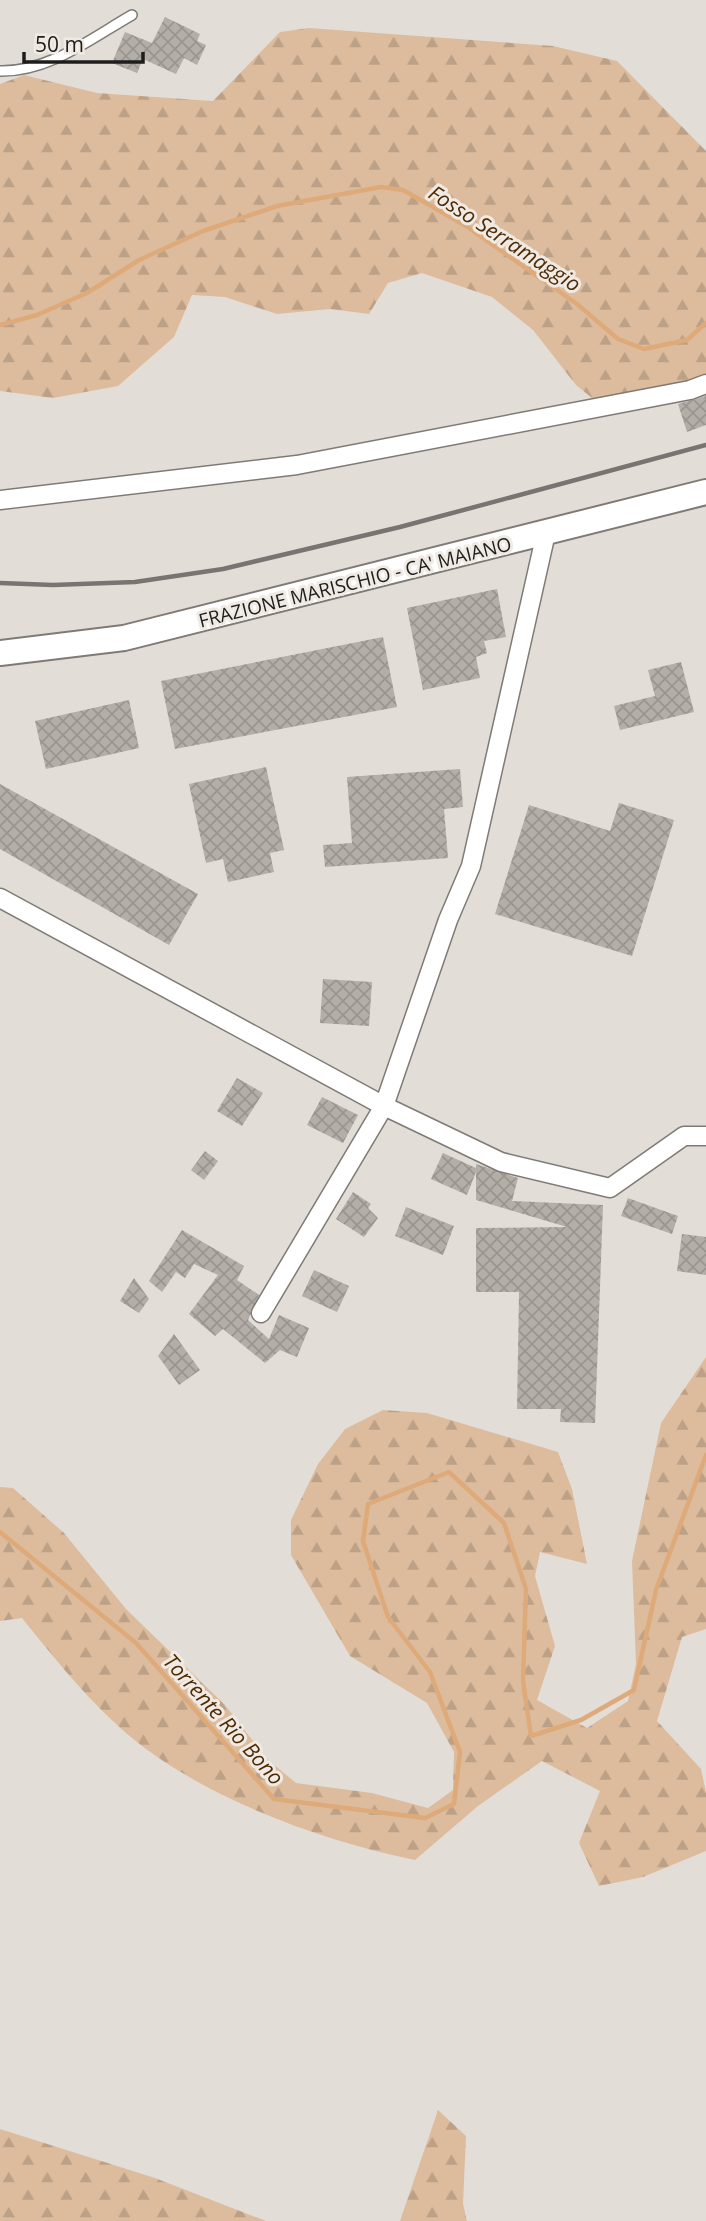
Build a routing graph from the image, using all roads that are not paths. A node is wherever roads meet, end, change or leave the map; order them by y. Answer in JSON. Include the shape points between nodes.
{"nodes":[{"id":1,"x":132,"y":15,"type":"dead end"},
{"id":2,"x":0,"y":71,"type":"edge"},
{"id":3,"x":706,"y":384,"type":"edge"},
{"id":4,"x":706,"y":492,"type":"edge"},
{"id":5,"x":0,"y":500,"type":"edge"},
{"id":6,"x":546,"y":533,"type":"junction"},
{"id":7,"x":0,"y":653,"type":"edge"},
{"id":8,"x":0,"y":898,"type":"edge"},
{"id":9,"x":384,"y":1106,"type":"junction"},
{"id":10,"x":706,"y":1136,"type":"edge"},
{"id":11,"x":261,"y":1313,"type":"dead end"}],
"edges":[{"from":1,"to":2,"type":"lane","via":[[47,64]]},
{"from":3,"to":5,"type":"street","via":[[297,465]]},
{"from":4,"to":6,"type":"main road","name":"FRAZIONE MARISCHIO - CA' MAIANO"},
{"from":6,"to":7,"type":"main road","name":"FRAZIONE MARISCHIO - CA' MAIANO","via":[[124,638]]},
{"from":6,"to":9,"type":"street","via":[[471,866]]},
{"from":8,"to":9,"type":"street"},
{"from":9,"to":10,"type":"street","via":[[501,1162],[610,1188],[684,1136]]},
{"from":9,"to":11,"type":"street"}]}
